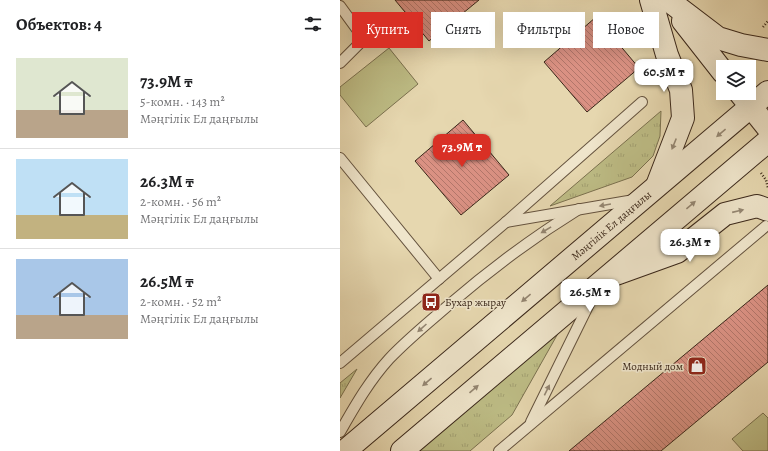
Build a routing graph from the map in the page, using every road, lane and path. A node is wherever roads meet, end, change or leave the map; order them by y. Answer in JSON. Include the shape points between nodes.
{"nodes":[{"id":1,"x":651,"y":0,"type":"edge"},
{"id":2,"x":667,"y":0,"type":"edge"},
{"id":3,"x":340,"y":6,"type":"edge"},
{"id":4,"x":768,"y":21,"type":"edge"},
{"id":5,"x":763,"y":27,"type":"dead end"},
{"id":6,"x":768,"y":50,"type":"edge"},
{"id":7,"x":340,"y":63,"type":"edge"},
{"id":8,"x":716,"y":63,"type":"edge"},
{"id":9,"x":768,"y":92,"type":"edge"},
{"id":10,"x":756,"y":96,"type":"edge"},
{"id":11,"x":745,"y":100,"type":"edge"},
{"id":12,"x":642,"y":102,"type":"dead end"},
{"id":13,"x":768,"y":128,"type":"edge"},
{"id":14,"x":768,"y":141,"type":"edge"},
{"id":15,"x":340,"y":158,"type":"edge"},
{"id":16,"x":766,"y":180,"type":"dead end"},
{"id":17,"x":768,"y":188,"type":"edge"},
{"id":18,"x":650,"y":192,"type":"junction"},
{"id":19,"x":580,"y":209,"type":"junction"},
{"id":20,"x":767,"y":218,"type":"edge"},
{"id":21,"x":506,"y":222,"type":"junction"},
{"id":22,"x":439,"y":280,"type":"junction"},
{"id":23,"x":602,"y":280,"type":"junction"},
{"id":24,"x":340,"y":363,"type":"edge"},
{"id":25,"x":529,"y":425,"type":"junction"},
{"id":26,"x":340,"y":432,"type":"edge"},
{"id":27,"x":345,"y":451,"type":"edge"},
{"id":28,"x":402,"y":451,"type":"edge"},
{"id":29,"x":499,"y":451,"type":"edge"}],
"edges":[{"from":1,"to":18,"type":"main road","one_way":true,"via":[[667,55],[681,90],[683,118]]},
{"from":2,"to":6,"type":"main road","via":[[718,38]]},
{"from":2,"to":8,"type":"main road"},
{"from":3,"to":7,"type":"lane","via":[[364,39]]},
{"from":4,"to":5,"type":"path"},
{"from":9,"to":10,"type":"main road","name":"Мәңгілік Ел даңғылы"},
{"from":11,"to":13,"type":"main road"},
{"from":11,"to":18,"type":"main road","name":"Мәңгілік Ел даңғылы","one_way":true},
{"from":12,"to":21,"type":"lane"},
{"from":23,"to":14,"type":"main road","one_way":true},
{"from":15,"to":22,"type":"lane"},
{"from":16,"to":17,"type":"path"},
{"from":18,"to":19,"type":"lane","one_way":true},
{"from":18,"to":27,"type":"main road","name":"Мәңгілік Ел даңғылы","one_way":true},
{"from":19,"to":21,"type":"lane"},
{"from":19,"to":26,"type":"lane","one_way":true,"via":[[536,236],[421,328],[389,360],[360,397]]},
{"from":23,"to":20,"type":"main road","one_way":true,"via":[[677,252],[725,214],[758,206]]},
{"from":20,"to":25,"type":"lane"},
{"from":21,"to":22,"type":"lane"},
{"from":22,"to":24,"type":"lane"},
{"from":25,"to":23,"type":"lane","one_way":true},
{"from":28,"to":23,"type":"main road","one_way":true},
{"from":25,"to":29,"type":"lane"}]}
